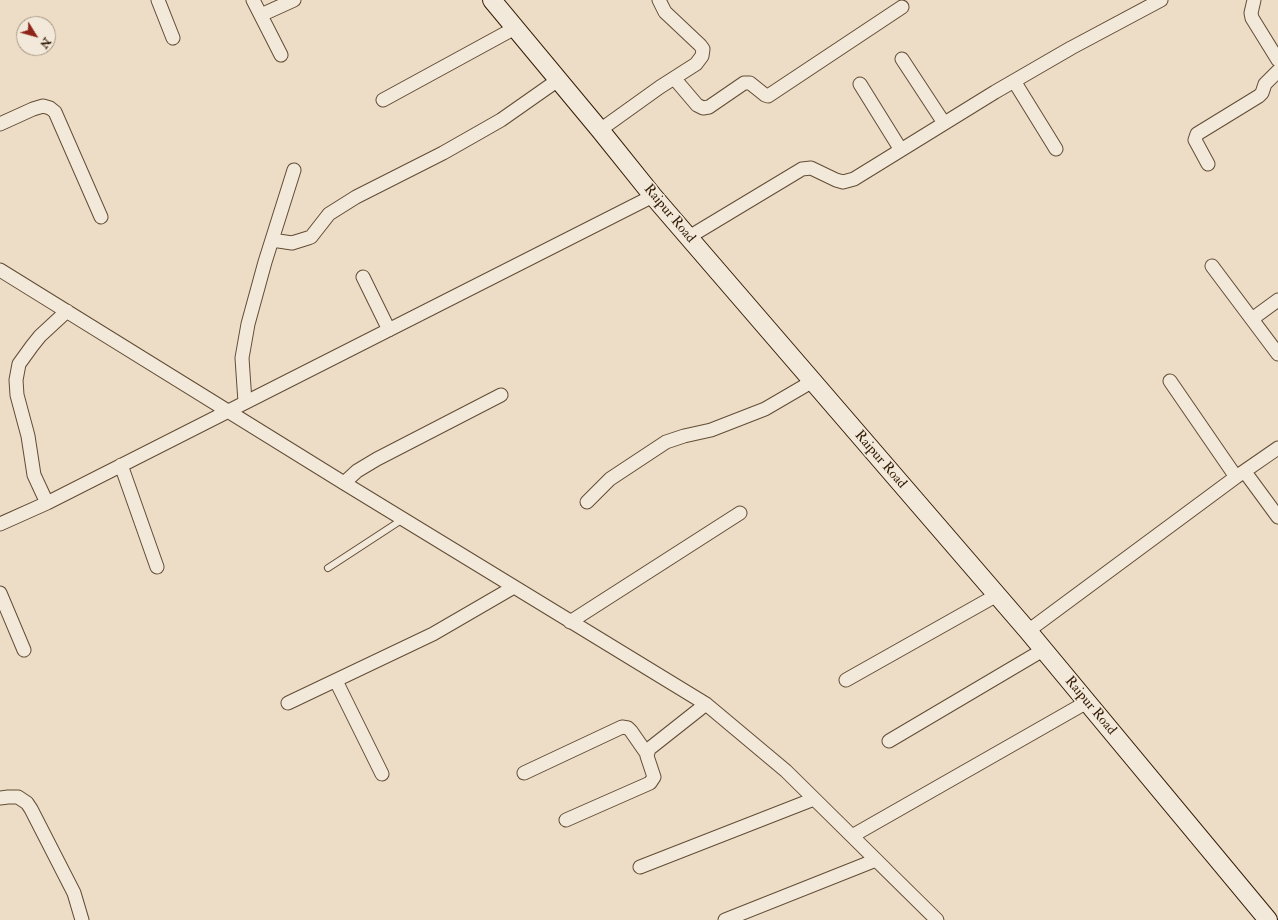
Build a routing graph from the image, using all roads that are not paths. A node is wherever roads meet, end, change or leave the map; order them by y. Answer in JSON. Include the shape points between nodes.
{"nodes":[{"id":1,"x":158,"y":0,"type":"edge"},
{"id":2,"x":253,"y":0,"type":"edge"},
{"id":3,"x":294,"y":0,"type":"edge"},
{"id":4,"x":492,"y":0,"type":"edge"},
{"id":5,"x":659,"y":0,"type":"edge"},
{"id":6,"x":1254,"y":0,"type":"edge"},
{"id":7,"x":1152,"y":2,"type":"edge"},
{"id":8,"x":902,"y":7,"type":"dead end"},
{"id":9,"x":261,"y":15,"type":"junction"},
{"id":10,"x":515,"y":28,"type":"junction"},
{"id":11,"x":174,"y":38,"type":"dead end"},
{"id":12,"x":281,"y":55,"type":"dead end"},
{"id":13,"x":902,"y":59,"type":"dead end"},
{"id":14,"x":1278,"y":60,"type":"edge"},
{"id":15,"x":1278,"y":71,"type":"edge"},
{"id":16,"x":674,"y":78,"type":"junction"},
{"id":17,"x":558,"y":80,"type":"junction"},
{"id":18,"x":1014,"y":81,"type":"junction"},
{"id":19,"x":860,"y":84,"type":"dead end"},
{"id":20,"x":383,"y":100,"type":"dead end"},
{"id":21,"x":944,"y":123,"type":"junction"},
{"id":22,"x":0,"y":124,"type":"edge"},
{"id":23,"x":600,"y":130,"type":"junction"},
{"id":24,"x":1056,"y":149,"type":"dead end"},
{"id":25,"x":901,"y":150,"type":"junction"},
{"id":26,"x":1208,"y":164,"type":"dead end"},
{"id":27,"x":294,"y":170,"type":"dead end"},
{"id":28,"x":653,"y":196,"type":"junction"},
{"id":29,"x":102,"y":217,"type":"dead end"},
{"id":30,"x":689,"y":237,"type":"junction"},
{"id":31,"x":272,"y":240,"type":"junction"},
{"id":32,"x":1212,"y":266,"type":"dead end"},
{"id":33,"x":0,"y":270,"type":"edge"},
{"id":34,"x":363,"y":277,"type":"dead end"},
{"id":35,"x":1278,"y":300,"type":"edge"},
{"id":36,"x":66,"y":311,"type":"junction"},
{"id":37,"x":1252,"y":319,"type":"junction"},
{"id":38,"x":389,"y":330,"type":"junction"},
{"id":39,"x":1278,"y":354,"type":"edge"},
{"id":40,"x":813,"y":381,"type":"junction"},
{"id":41,"x":1170,"y":381,"type":"dead end"},
{"id":42,"x":501,"y":395,"type":"dead end"},
{"id":43,"x":245,"y":402,"type":"junction"},
{"id":44,"x":227,"y":411,"type":"junction"},
{"id":45,"x":1278,"y":448,"type":"edge"},
{"id":46,"x":122,"y":465,"type":"junction"},
{"id":47,"x":1241,"y":474,"type":"junction"},
{"id":48,"x":344,"y":483,"type":"junction"},
{"id":49,"x":46,"y":502,"type":"junction"},
{"id":50,"x":587,"y":502,"type":"dead end"},
{"id":51,"x":740,"y":513,"type":"dead end"},
{"id":52,"x":1278,"y":518,"type":"edge"},
{"id":53,"x":403,"y":519,"type":"junction"},
{"id":54,"x":0,"y":524,"type":"edge"},
{"id":55,"x":157,"y":566,"type":"dead end"},
{"id":56,"x":328,"y":568,"type":"dead end"},
{"id":57,"x":514,"y":587,"type":"junction"},
{"id":58,"x":0,"y":593,"type":"edge"},
{"id":59,"x":997,"y":595,"type":"junction"},
{"id":60,"x":570,"y":622,"type":"junction"},
{"id":61,"x":1028,"y":631,"type":"junction"},
{"id":62,"x":24,"y":650,"type":"dead end"},
{"id":63,"x":1043,"y":650,"type":"junction"},
{"id":64,"x":336,"y":680,"type":"junction"},
{"id":65,"x":846,"y":680,"type":"dead end"},
{"id":66,"x":1087,"y":702,"type":"junction"},
{"id":67,"x":288,"y":703,"type":"dead end"},
{"id":68,"x":706,"y":704,"type":"junction"},
{"id":69,"x":889,"y":741,"type":"dead end"},
{"id":70,"x":647,"y":754,"type":"junction"},
{"id":71,"x":524,"y":773,"type":"dead end"},
{"id":72,"x":382,"y":774,"type":"dead end"},
{"id":73,"x":0,"y":798,"type":"edge"},
{"id":74,"x":814,"y":799,"type":"junction"},
{"id":75,"x":566,"y":820,"type":"dead end"},
{"id":76,"x":852,"y":836,"type":"junction"},
{"id":77,"x":876,"y":860,"type":"junction"},
{"id":78,"x":640,"y":867,"type":"dead end"},
{"id":79,"x":82,"y":920,"type":"edge"},
{"id":80,"x":725,"y":920,"type":"edge"},
{"id":81,"x":937,"y":920,"type":"edge"},
{"id":82,"x":1268,"y":920,"type":"edge"}],
"edges":[{"from":1,"to":11,"type":"street"},
{"from":2,"to":9,"type":"street"},
{"from":3,"to":9,"type":"street"},
{"from":4,"to":10,"type":"main road","name":"Raipur Road"},
{"from":5,"to":16,"type":"street","via":[[665,12],[703,49],[700,60]]},
{"from":6,"to":14,"type":"street","via":[[1250,13]]},
{"from":7,"to":18,"type":"street"},
{"from":8,"to":16,"type":"street","via":[[770,95],[765,95],[750,83],[744,83],[706,109],[697,105]]},
{"from":9,"to":12,"type":"street"},
{"from":10,"to":17,"type":"main road","name":"Raipur Road"},
{"from":10,"to":20,"type":"street"},
{"from":13,"to":21,"type":"street"},
{"from":15,"to":26,"type":"street","via":[[1265,84],[1260,96],[1197,134],[1196,140]]},
{"from":16,"to":23,"type":"street"},
{"from":17,"to":23,"type":"main road","name":"Raipur Road"},
{"from":17,"to":31,"type":"street","via":[[501,120],[329,214],[311,237],[292,244]]},
{"from":18,"to":21,"type":"street"},
{"from":18,"to":24,"type":"street"},
{"from":19,"to":25,"type":"street"},
{"from":21,"to":25,"type":"street"},
{"from":22,"to":29,"type":"street","via":[[43,106],[55,112]]},
{"from":23,"to":28,"type":"main road","name":"Raipur Road"},
{"from":25,"to":30,"type":"street","via":[[848,181],[836,180],[812,168],[797,171]]},
{"from":27,"to":31,"type":"street"},
{"from":28,"to":30,"type":"main road","name":"Raipur Road"},
{"from":28,"to":38,"type":"street"},
{"from":30,"to":40,"type":"main road","name":"Raipur Road"},
{"from":31,"to":43,"type":"street","via":[[244,345],[242,366]]},
{"from":32,"to":37,"type":"street"},
{"from":33,"to":36,"type":"street"},
{"from":34,"to":38,"type":"street"},
{"from":35,"to":37,"type":"street"},
{"from":36,"to":44,"type":"street"},
{"from":36,"to":49,"type":"street","via":[[32,346],[19,364],[16,380],[34,475]]},
{"from":37,"to":39,"type":"street"},
{"from":38,"to":43,"type":"street"},
{"from":40,"to":50,"type":"street","via":[[765,409],[711,430],[666,442],[610,479]]},
{"from":40,"to":59,"type":"main road","name":"Raipur Road"},
{"from":41,"to":47,"type":"street"},
{"from":42,"to":48,"type":"street","via":[[377,459],[357,471]]},
{"from":43,"to":44,"type":"street"},
{"from":44,"to":46,"type":"street"},
{"from":44,"to":48,"type":"street"},
{"from":45,"to":47,"type":"street"},
{"from":46,"to":49,"type":"street"},
{"from":46,"to":55,"type":"street"},
{"from":47,"to":52,"type":"street"},
{"from":47,"to":61,"type":"street"},
{"from":48,"to":53,"type":"street"},
{"from":49,"to":54,"type":"street"},
{"from":51,"to":60,"type":"street"},
{"from":53,"to":56,"type":"lane"},
{"from":53,"to":57,"type":"street"},
{"from":57,"to":60,"type":"street"},
{"from":57,"to":64,"type":"street","via":[[433,634]]},
{"from":58,"to":62,"type":"street"},
{"from":59,"to":61,"type":"main road","name":"Raipur Road"},
{"from":59,"to":65,"type":"street"},
{"from":60,"to":68,"type":"street"},
{"from":61,"to":63,"type":"main road","name":"Raipur Road"},
{"from":63,"to":66,"type":"main road","name":"Raipur Road"},
{"from":63,"to":69,"type":"street"},
{"from":64,"to":67,"type":"street"},
{"from":64,"to":72,"type":"street"},
{"from":66,"to":76,"type":"street"},
{"from":66,"to":82,"type":"main road","name":"Raipur Road"},
{"from":68,"to":70,"type":"street","via":[[653,745]]},
{"from":68,"to":74,"type":"street","via":[[786,771]]},
{"from":70,"to":71,"type":"street","via":[[631,731],[622,727]]},
{"from":70,"to":75,"type":"street","via":[[654,777],[650,783]]},
{"from":73,"to":79,"type":"street","via":[[18,796],[28,803],[74,893]]},
{"from":74,"to":76,"type":"street"},
{"from":74,"to":78,"type":"street"},
{"from":76,"to":77,"type":"street"},
{"from":77,"to":80,"type":"street"},
{"from":77,"to":81,"type":"street"}]}
